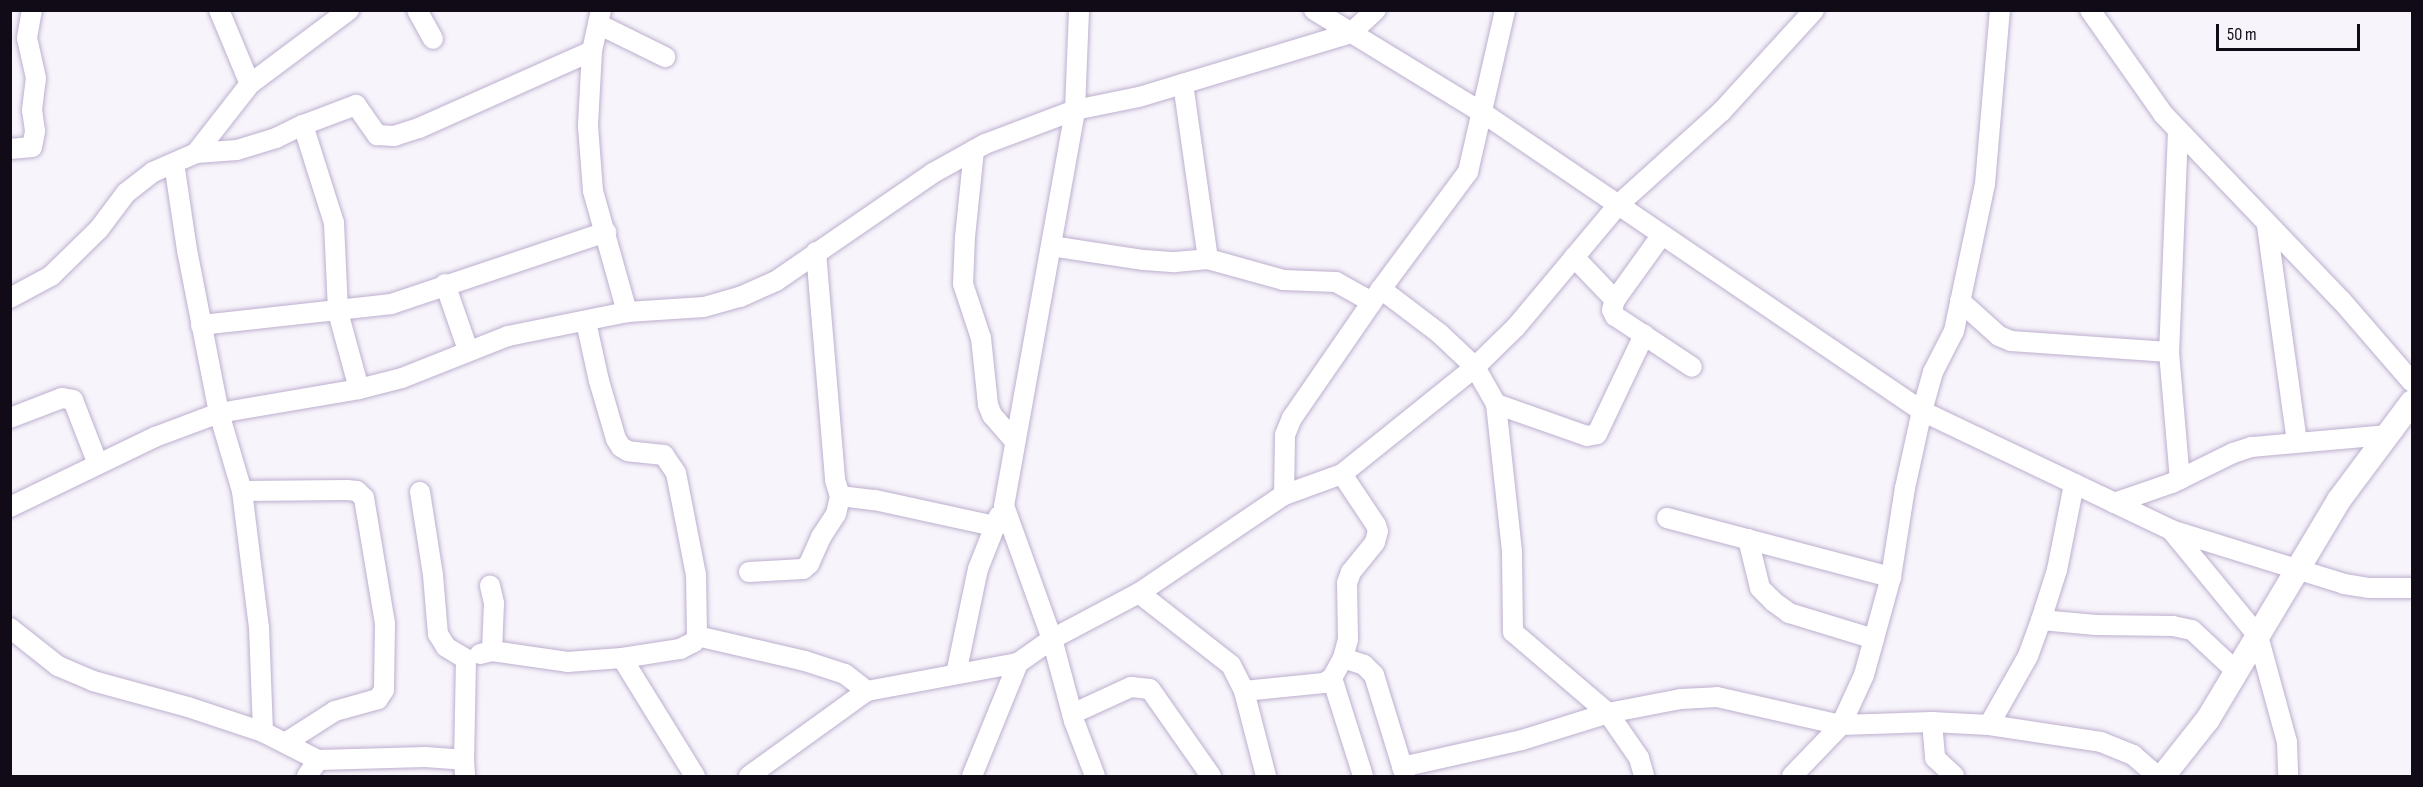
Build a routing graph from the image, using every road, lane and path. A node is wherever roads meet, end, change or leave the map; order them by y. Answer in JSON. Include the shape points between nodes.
{"nodes":[{"id":1,"x":32,"y":10,"type":"edge"},
{"id":2,"x":219,"y":10,"type":"edge"},
{"id":3,"x":349,"y":10,"type":"edge"},
{"id":4,"x":417,"y":10,"type":"edge"},
{"id":5,"x":1079,"y":10,"type":"edge"},
{"id":6,"x":1314,"y":10,"type":"edge"},
{"id":7,"x":1376,"y":10,"type":"edge"},
{"id":8,"x":1505,"y":10,"type":"edge"},
{"id":9,"x":1814,"y":10,"type":"edge"},
{"id":10,"x":2000,"y":10,"type":"edge"},
{"id":11,"x":2090,"y":10,"type":"edge"},
{"id":12,"x":599,"y":17,"type":"edge"},
{"id":13,"x":1351,"y":33,"type":"junction"},
{"id":14,"x":433,"y":39,"type":"dead end"},
{"id":15,"x":592,"y":51,"type":"junction"},
{"id":16,"x":665,"y":57,"type":"dead end"},
{"id":17,"x":250,"y":84,"type":"junction"},
{"id":18,"x":1183,"y":84,"type":"junction"},
{"id":19,"x":1075,"y":110,"type":"junction"},
{"id":20,"x":1483,"y":113,"type":"junction"},
{"id":21,"x":303,"y":124,"type":"junction"},
{"id":22,"x":2178,"y":131,"type":"junction"},
{"id":23,"x":10,"y":149,"type":"edge"},
{"id":24,"x":974,"y":150,"type":"junction"},
{"id":25,"x":196,"y":153,"type":"junction"},
{"id":26,"x":174,"y":163,"type":"junction"},
{"id":27,"x":1617,"y":206,"type":"junction"},
{"id":28,"x":2267,"y":226,"type":"junction"},
{"id":29,"x":606,"y":232,"type":"junction"},
{"id":30,"x":1661,"y":236,"type":"junction"},
{"id":31,"x":1051,"y":246,"type":"junction"},
{"id":32,"x":816,"y":252,"type":"junction"},
{"id":33,"x":1574,"y":257,"type":"junction"},
{"id":34,"x":1208,"y":259,"type":"junction"},
{"id":35,"x":446,"y":284,"type":"junction"},
{"id":36,"x":1376,"y":296,"type":"junction"},
{"id":37,"x":10,"y":298,"type":"edge"},
{"id":38,"x":1614,"y":300,"type":"junction"},
{"id":39,"x":1960,"y":301,"type":"junction"},
{"id":40,"x":338,"y":312,"type":"junction"},
{"id":41,"x":627,"y":312,"type":"junction"},
{"id":42,"x":586,"y":322,"type":"junction"},
{"id":43,"x":201,"y":325,"type":"junction"},
{"id":44,"x":1644,"y":335,"type":"junction"},
{"id":45,"x":468,"y":350,"type":"junction"},
{"id":46,"x":2169,"y":352,"type":"junction"},
{"id":47,"x":1475,"y":367,"type":"junction"},
{"id":48,"x":1692,"y":367,"type":"dead end"},
{"id":49,"x":2412,"y":382,"type":"edge"},
{"id":50,"x":359,"y":389,"type":"junction"},
{"id":51,"x":2412,"y":402,"type":"edge"},
{"id":52,"x":1496,"y":404,"type":"junction"},
{"id":53,"x":1922,"y":411,"type":"junction"},
{"id":54,"x":219,"y":413,"type":"junction"},
{"id":55,"x":10,"y":418,"type":"edge"},
{"id":56,"x":2386,"y":435,"type":"junction"},
{"id":57,"x":1015,"y":441,"type":"junction"},
{"id":58,"x":2297,"y":441,"type":"junction"},
{"id":59,"x":99,"y":464,"type":"junction"},
{"id":60,"x":1342,"y":474,"type":"junction"},
{"id":61,"x":2180,"y":480,"type":"junction"},
{"id":62,"x":2074,"y":484,"type":"junction"},
{"id":63,"x":242,"y":491,"type":"junction"},
{"id":64,"x":420,"y":492,"type":"dead end"},
{"id":65,"x":1284,"y":495,"type":"junction"},
{"id":66,"x":840,"y":496,"type":"junction"},
{"id":67,"x":2114,"y":503,"type":"junction"},
{"id":68,"x":1004,"y":506,"type":"junction"},
{"id":69,"x":10,"y":507,"type":"edge"},
{"id":70,"x":1667,"y":518,"type":"dead end"},
{"id":71,"x":994,"y":526,"type":"junction"},
{"id":72,"x":2171,"y":530,"type":"junction"},
{"id":73,"x":1748,"y":539,"type":"junction"},
{"id":74,"x":2297,"y":571,"type":"junction"},
{"id":75,"x":749,"y":572,"type":"dead end"},
{"id":76,"x":1891,"y":578,"type":"junction"},
{"id":77,"x":490,"y":585,"type":"dead end"},
{"id":78,"x":2412,"y":588,"type":"edge"},
{"id":79,"x":1139,"y":593,"type":"junction"},
{"id":80,"x":2041,"y":620,"type":"junction"},
{"id":81,"x":10,"y":628,"type":"edge"},
{"id":82,"x":697,"y":636,"type":"junction"},
{"id":83,"x":2258,"y":636,"type":"junction"},
{"id":84,"x":1052,"y":639,"type":"junction"},
{"id":85,"x":1874,"y":639,"type":"junction"},
{"id":86,"x":492,"y":651,"type":"junction"},
{"id":87,"x":622,"y":658,"type":"junction"},
{"id":88,"x":1343,"y":658,"type":"junction"},
{"id":89,"x":466,"y":659,"type":"junction"},
{"id":90,"x":1018,"y":663,"type":"junction"},
{"id":91,"x":2237,"y":672,"type":"junction"},
{"id":92,"x":956,"y":674,"type":"junction"},
{"id":93,"x":1332,"y":678,"type":"junction"},
{"id":94,"x":867,"y":691,"type":"junction"},
{"id":95,"x":1244,"y":691,"type":"junction"},
{"id":96,"x":1608,"y":713,"type":"junction"},
{"id":97,"x":1072,"y":714,"type":"junction"},
{"id":98,"x":1932,"y":722,"type":"junction"},
{"id":99,"x":1842,"y":725,"type":"junction"},
{"id":100,"x":1989,"y":725,"type":"junction"},
{"id":101,"x":263,"y":732,"type":"junction"},
{"id":102,"x":285,"y":743,"type":"junction"},
{"id":103,"x":324,"y":759,"type":"junction"},
{"id":104,"x":465,"y":768,"type":"edge"},
{"id":105,"x":1403,"y":772,"type":"edge"},
{"id":106,"x":307,"y":777,"type":"edge"},
{"id":107,"x":340,"y":777,"type":"edge"},
{"id":108,"x":694,"y":777,"type":"edge"},
{"id":109,"x":749,"y":777,"type":"edge"},
{"id":110,"x":972,"y":777,"type":"edge"},
{"id":111,"x":1095,"y":777,"type":"edge"},
{"id":112,"x":1211,"y":777,"type":"edge"},
{"id":113,"x":1266,"y":777,"type":"edge"},
{"id":114,"x":1363,"y":777,"type":"edge"},
{"id":115,"x":1644,"y":777,"type":"edge"},
{"id":116,"x":1792,"y":777,"type":"edge"},
{"id":117,"x":1954,"y":777,"type":"edge"},
{"id":118,"x":2157,"y":777,"type":"edge"},
{"id":119,"x":2163,"y":777,"type":"edge"},
{"id":120,"x":2288,"y":777,"type":"edge"}],
"edges":[{"from":1,"to":23,"type":"street","via":[[27,38],[36,78],[32,110],[35,131],[32,147]]},
{"from":2,"to":17,"type":"street"},
{"from":3,"to":17,"type":"street"},
{"from":4,"to":14,"type":"street"},
{"from":5,"to":19,"type":"street"},
{"from":6,"to":13,"type":"street"},
{"from":7,"to":13,"type":"street"},
{"from":8,"to":20,"type":"street"},
{"from":9,"to":27,"type":"street","via":[[1721,112]]},
{"from":10,"to":39,"type":"street","via":[[1985,184]]},
{"from":11,"to":22,"type":"street"},
{"from":12,"to":15,"type":"street"},
{"from":12,"to":16,"type":"street"},
{"from":13,"to":18,"type":"street"},
{"from":13,"to":20,"type":"street"},
{"from":15,"to":21,"type":"street","via":[[394,136],[377,135],[356,105]]},
{"from":15,"to":29,"type":"street","via":[[588,126],[592,191]]},
{"from":17,"to":25,"type":"street"},
{"from":18,"to":19,"type":"street"},
{"from":18,"to":34,"type":"street"},
{"from":19,"to":24,"type":"street"},
{"from":19,"to":31,"type":"street"},
{"from":20,"to":27,"type":"street"},
{"from":20,"to":36,"type":"street","via":[[1468,172]]},
{"from":21,"to":25,"type":"street","via":[[276,138],[237,150]]},
{"from":21,"to":40,"type":"street","via":[[334,224]]},
{"from":22,"to":28,"type":"street"},
{"from":22,"to":46,"type":"street"},
{"from":24,"to":32,"type":"street"},
{"from":24,"to":57,"type":"street","via":[[963,284],[981,338],[988,405]]},
{"from":25,"to":26,"type":"street"},
{"from":26,"to":37,"type":"street","via":[[153,172],[126,193],[99,229],[51,276]]},
{"from":26,"to":43,"type":"street"},
{"from":27,"to":30,"type":"street"},
{"from":27,"to":33,"type":"street"},
{"from":28,"to":49,"type":"street","via":[[2342,302]]},
{"from":28,"to":58,"type":"street"},
{"from":29,"to":35,"type":"street"},
{"from":29,"to":41,"type":"street"},
{"from":30,"to":38,"type":"street"},
{"from":30,"to":53,"type":"street"},
{"from":31,"to":34,"type":"street","via":[[1144,260]]},
{"from":31,"to":57,"type":"street"},
{"from":32,"to":41,"type":"street","via":[[776,280],[740,297],[704,307]]},
{"from":32,"to":66,"type":"street","via":[[835,480]]},
{"from":33,"to":38,"type":"street"},
{"from":33,"to":47,"type":"street","via":[[1516,327]]},
{"from":34,"to":36,"type":"street","via":[[1283,280],[1336,282]]},
{"from":35,"to":40,"type":"street","via":[[392,304]]},
{"from":35,"to":45,"type":"street"},
{"from":36,"to":47,"type":"street","via":[[1439,333]]},
{"from":36,"to":65,"type":"street","via":[[1292,418],[1286,435]]},
{"from":38,"to":44,"type":"street","via":[[1615,316]]},
{"from":39,"to":46,"type":"street","via":[[1999,336],[2011,341]]},
{"from":39,"to":53,"type":"street","via":[[1954,332],[1933,372]]},
{"from":40,"to":43,"type":"street","via":[[280,314]]},
{"from":40,"to":50,"type":"street"},
{"from":41,"to":42,"type":"street"},
{"from":42,"to":45,"type":"street","via":[[508,336]]},
{"from":42,"to":82,"type":"street","via":[[616,439],[628,451],[664,455],[676,473],[696,576]]},
{"from":43,"to":54,"type":"street"},
{"from":44,"to":48,"type":"street"},
{"from":44,"to":52,"type":"street","via":[[1597,434],[1587,436]]},
{"from":45,"to":50,"type":"street","via":[[402,378]]},
{"from":46,"to":61,"type":"street"},
{"from":47,"to":52,"type":"street"},
{"from":47,"to":60,"type":"street"},
{"from":50,"to":54,"type":"street"},
{"from":51,"to":56,"type":"street"},
{"from":52,"to":96,"type":"street","via":[[1512,552],[1513,632]]},
{"from":53,"to":62,"type":"street"},
{"from":53,"to":76,"type":"street"},
{"from":54,"to":59,"type":"street"},
{"from":54,"to":63,"type":"street"},
{"from":55,"to":59,"type":"street","via":[[62,398],[73,400]]},
{"from":56,"to":58,"type":"street"},
{"from":56,"to":74,"type":"street","via":[[2339,500]]},
{"from":57,"to":68,"type":"street"},
{"from":58,"to":61,"type":"street","via":[[2233,453]]},
{"from":59,"to":69,"type":"street"},
{"from":60,"to":65,"type":"street"},
{"from":60,"to":88,"type":"street","via":[[1378,531],[1375,542],[1347,583],[1348,639]]},
{"from":61,"to":67,"type":"street"},
{"from":62,"to":67,"type":"street"},
{"from":62,"to":80,"type":"street","via":[[2057,570]]},
{"from":63,"to":101,"type":"street","via":[[259,627]]},
{"from":63,"to":102,"type":"street","via":[[347,490],[357,491],[364,498],[385,624],[384,690],[378,699],[336,711]]},
{"from":64,"to":89,"type":"street","via":[[438,634],[446,646]]},
{"from":65,"to":79,"type":"street"},
{"from":66,"to":71,"type":"street"},
{"from":66,"to":75,"type":"street","via":[[836,514],[809,564],[803,569]]},
{"from":67,"to":72,"type":"street"},
{"from":68,"to":71,"type":"street"},
{"from":68,"to":84,"type":"street"},
{"from":70,"to":73,"type":"street"},
{"from":71,"to":92,"type":"street","via":[[978,569]]},
{"from":72,"to":74,"type":"street"},
{"from":72,"to":83,"type":"street"},
{"from":73,"to":76,"type":"street"},
{"from":73,"to":85,"type":"street","via":[[1760,588],[1774,602],[1789,613]]},
{"from":74,"to":78,"type":"street","via":[[2344,584]]},
{"from":74,"to":83,"type":"street"},
{"from":76,"to":85,"type":"street"},
{"from":77,"to":86,"type":"street","via":[[494,603]]},
{"from":79,"to":84,"type":"street"},
{"from":79,"to":95,"type":"street","via":[[1231,665]]},
{"from":80,"to":91,"type":"street","via":[[2192,630]]},
{"from":80,"to":100,"type":"street","via":[[2028,656]]},
{"from":81,"to":101,"type":"street","via":[[58,666],[93,681]]},
{"from":82,"to":87,"type":"street","via":[[680,649]]},
{"from":82,"to":94,"type":"street","via":[[805,661],[845,674]]},
{"from":83,"to":91,"type":"street"},
{"from":83,"to":120,"type":"street","via":[[2287,742]]},
{"from":84,"to":90,"type":"street"},
{"from":84,"to":97,"type":"street"},
{"from":85,"to":99,"type":"street","via":[[1864,675]]},
{"from":86,"to":87,"type":"street","via":[[567,662]]},
{"from":86,"to":89,"type":"street"},
{"from":87,"to":108,"type":"street"},
{"from":88,"to":93,"type":"street"},
{"from":88,"to":105,"type":"street","via":[[1364,665],[1374,675]]},
{"from":89,"to":104,"type":"street"},
{"from":90,"to":92,"type":"street"},
{"from":90,"to":110,"type":"street"},
{"from":91,"to":119,"type":"street","via":[[2208,719]]},
{"from":92,"to":94,"type":"street"},
{"from":93,"to":95,"type":"street","via":[[1324,683]]},
{"from":93,"to":114,"type":"street"},
{"from":94,"to":109,"type":"street"},
{"from":95,"to":113,"type":"street"},
{"from":96,"to":99,"type":"street","via":[[1682,699],[1717,697]]},
{"from":96,"to":105,"type":"street"},
{"from":96,"to":115,"type":"street","via":[[1639,758]]},
{"from":97,"to":111,"type":"street"},
{"from":97,"to":112,"type":"street","via":[[1131,687],[1150,689]]},
{"from":98,"to":99,"type":"street"},
{"from":98,"to":100,"type":"street"},
{"from":98,"to":117,"type":"street","via":[[1935,758]]},
{"from":99,"to":116,"type":"street"},
{"from":100,"to":118,"type":"street","via":[[2101,742],[2133,755]]},
{"from":101,"to":102,"type":"street"},
{"from":102,"to":103,"type":"street"},
{"from":103,"to":104,"type":"street","via":[[425,757]]},
{"from":103,"to":106,"type":"street"},
{"from":103,"to":107,"type":"street"}]}
